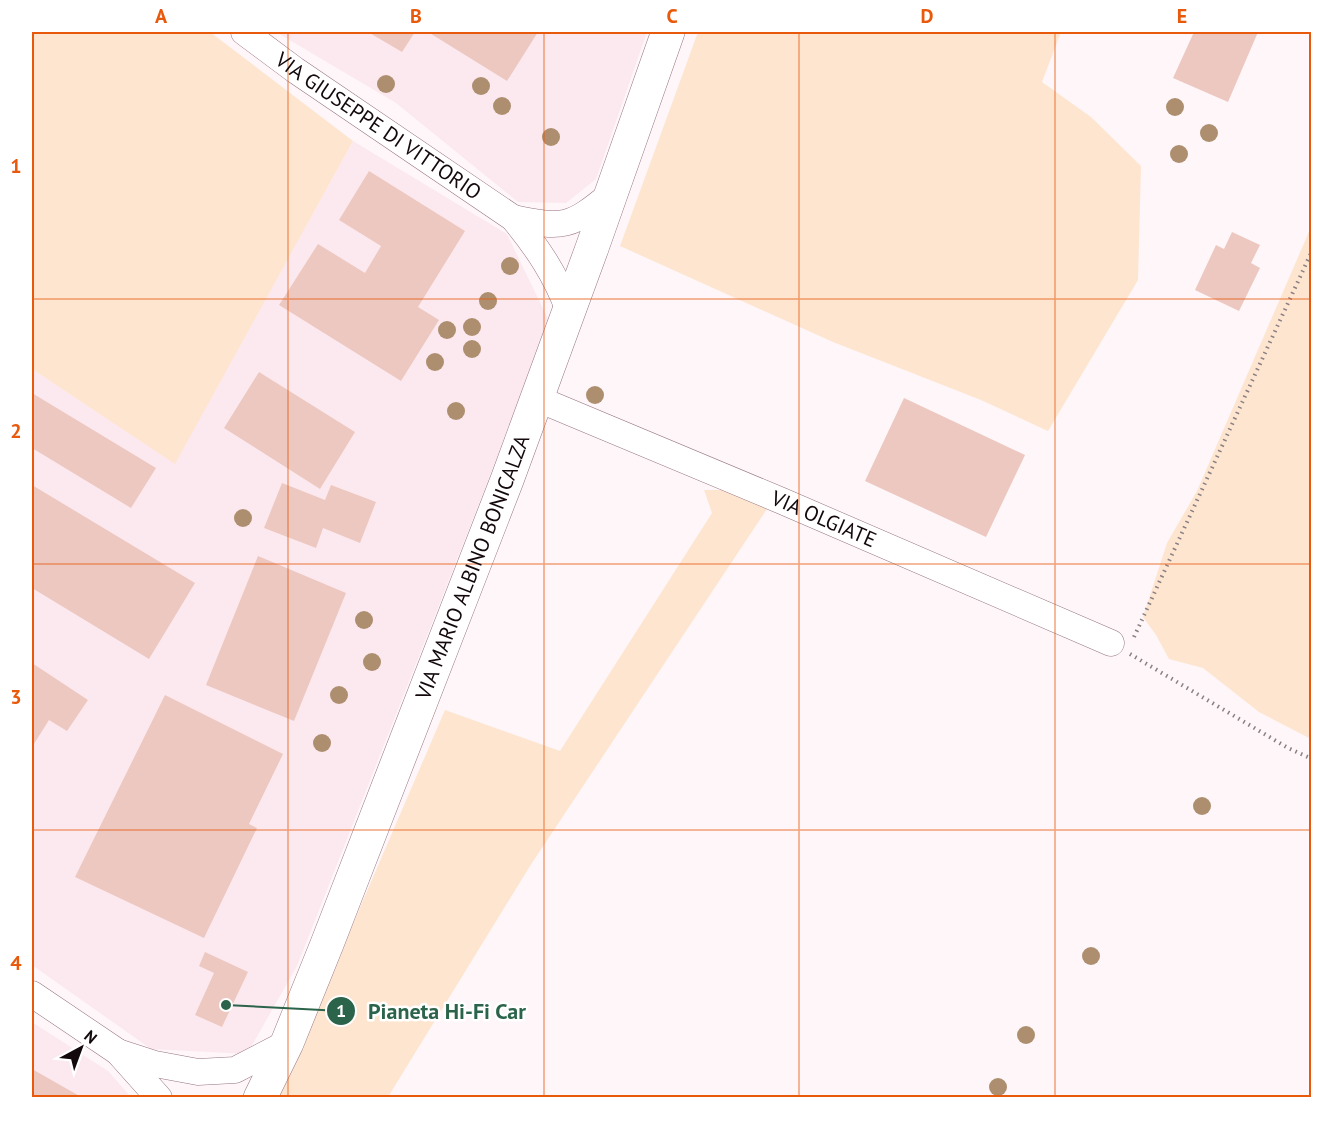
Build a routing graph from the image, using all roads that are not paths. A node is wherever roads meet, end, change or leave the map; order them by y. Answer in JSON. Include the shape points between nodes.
{"nodes":[{"id":1,"x":244,"y":32,"type":"edge"},
{"id":2,"x":668,"y":32,"type":"edge"},
{"id":3,"x":611,"y":194,"type":"junction"},
{"id":4,"x":513,"y":218,"type":"junction"},
{"id":5,"x":568,"y":311,"type":"junction"},
{"id":6,"x":538,"y":399,"type":"junction"},
{"id":7,"x":1119,"y":648,"type":"road end"},
{"id":8,"x":32,"y":994,"type":"edge"},
{"id":9,"x":287,"y":1043,"type":"junction"},
{"id":10,"x":118,"y":1052,"type":"junction"},
{"id":11,"x":159,"y":1098,"type":"edge"},
{"id":12,"x":260,"y":1098,"type":"edge"}],
"edges":[{"from":1,"to":4,"type":"street","name":"VIA GIUSEPPE DI VITTORIO"},
{"from":2,"to":3,"type":"main road","name":"VIA MARIO ALBINO BONICALZA"},
{"from":3,"to":4,"type":"street","name":"VIA GIUSEPPE DI VITTORIO","via":[[584,217],[559,225]]},
{"from":3,"to":5,"type":"main road","name":"VIA MARIO ALBINO BONICALZA"},
{"from":4,"to":5,"type":"street","name":"VIA GIUSEPPE DI VITTORIO","via":[[536,246],[561,288]]},
{"from":5,"to":6,"type":"main road","name":"VIA MARIO ALBINO BONICALZA"},
{"from":6,"to":7,"type":"street","name":"VIA OLGIATE"},
{"from":6,"to":9,"type":"main road","name":"VIA MARIO ALBINO BONICALZA"},
{"from":8,"to":10,"type":"street"},
{"from":9,"to":10,"type":"street","via":[[235,1070],[198,1072]]},
{"from":9,"to":12,"type":"main road","name":"VIA MARIO ALBINO BONICALZA"},
{"from":10,"to":11,"type":"street"}]}
